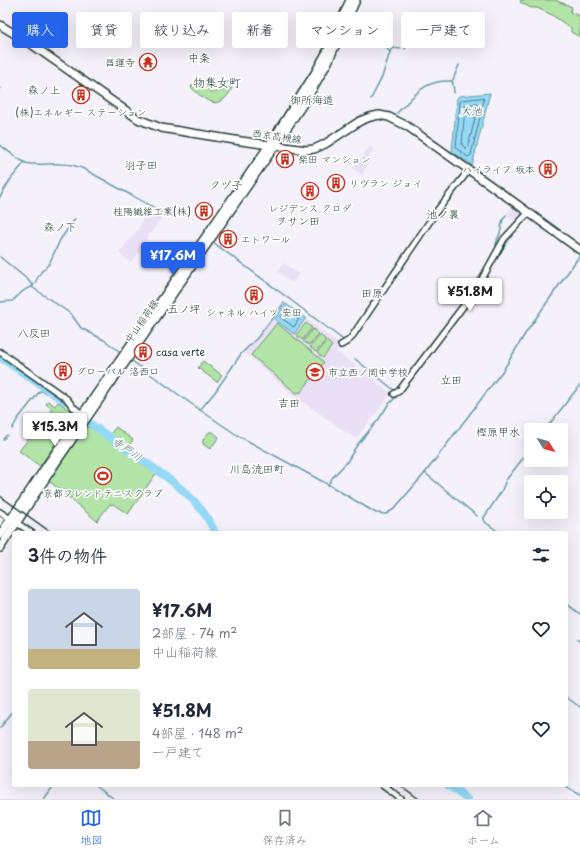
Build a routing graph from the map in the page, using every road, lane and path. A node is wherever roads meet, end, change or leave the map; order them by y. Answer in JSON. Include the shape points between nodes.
{"nodes":[{"id":1,"x":350,"y":0,"type":"edge"},
{"id":2,"x":356,"y":0,"type":"edge"},
{"id":3,"x":0,"y":25,"type":"edge"},
{"id":4,"x":272,"y":145,"type":"junction"},
{"id":5,"x":469,"y":170,"type":"junction"},
{"id":6,"x":529,"y":212,"type":"junction"},
{"id":7,"x":580,"y":250,"type":"edge"},
{"id":8,"x":341,"y":345,"type":"dead end"},
{"id":9,"x":0,"y":352,"type":"edge"},
{"id":10,"x":394,"y":394,"type":"dead end"},
{"id":11,"x":85,"y":416,"type":"junction"},
{"id":12,"x":0,"y":512,"type":"edge"},
{"id":13,"x":14,"y":520,"type":"junction"},
{"id":14,"x":29,"y":531,"type":"edge"},
{"id":15,"x":0,"y":535,"type":"edge"},
{"id":16,"x":0,"y":548,"type":"edge"},
{"id":17,"x":385,"y":787,"type":"edge"},
{"id":18,"x":400,"y":799,"type":"edge"}],
"edges":[{"from":1,"to":4,"type":"main road","name":"中山稲荷線","via":[[330,46]]},
{"from":2,"to":4,"type":"main road","name":"中山稲荷線","via":[[319,78]]},
{"from":3,"to":4,"type":"main road","name":"西京高槻線","via":[[138,119],[162,128]]},
{"from":4,"to":5,"type":"main road","name":"西京高槻線","via":[[304,150],[318,148],[360,121],[379,115],[397,120]]},
{"from":4,"to":11,"type":"main road","name":"中山稲荷線"},
{"from":5,"to":6,"type":"main road","name":"西京高槻線"},
{"from":5,"to":8,"type":"street","via":[[436,212],[351,338]]},
{"from":6,"to":7,"type":"main road","name":"西京高槻線"},
{"from":6,"to":10,"type":"street","via":[[504,240],[477,288],[399,391]]},
{"from":9,"to":11,"type":"street","via":[[67,399]]},
{"from":11,"to":13,"type":"main road","name":"中山稲荷線"},
{"from":12,"to":13,"type":"street"},
{"from":13,"to":14,"type":"street"},
{"from":13,"to":15,"type":"main road","name":"中山稲荷線"},
{"from":13,"to":16,"type":"main road","name":"中山稲荷線"},
{"from":17,"to":18,"type":"street"}]}
